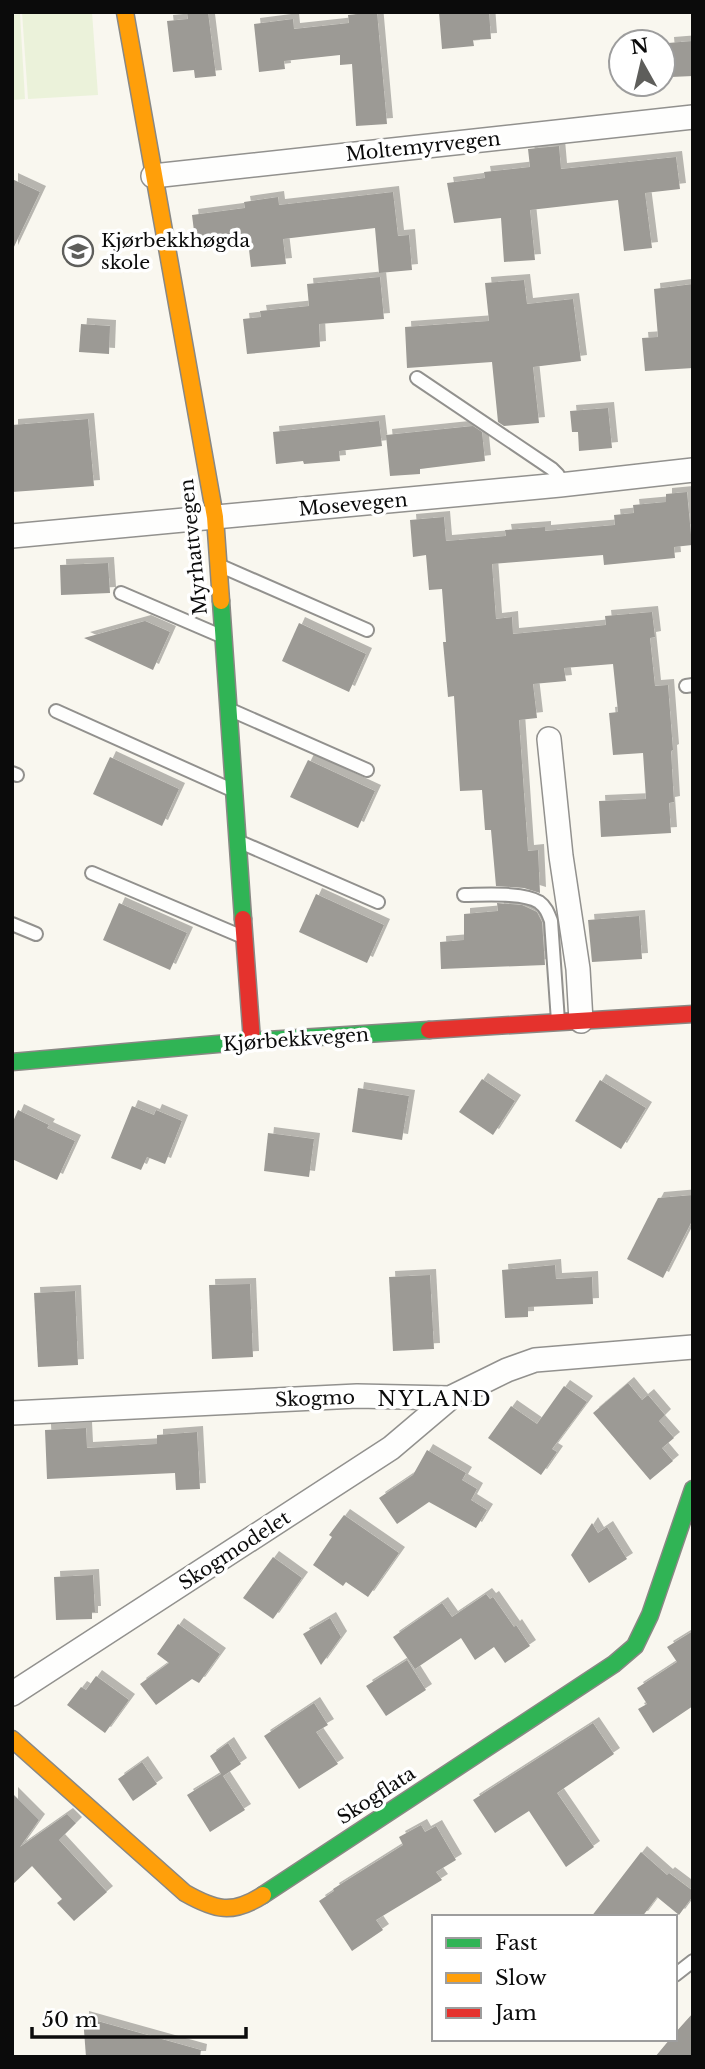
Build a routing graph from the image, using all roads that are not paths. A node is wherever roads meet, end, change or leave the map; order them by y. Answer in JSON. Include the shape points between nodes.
{"nodes":[{"id":1,"x":125,"y":12,"type":"edge"},
{"id":2,"x":693,"y":117,"type":"edge"},
{"id":3,"x":153,"y":176,"type":"junction"},
{"id":4,"x":417,"y":378,"type":"dead end"},
{"id":5,"x":693,"y":470,"type":"edge"},
{"id":6,"x":560,"y":485,"type":"junction"},
{"id":7,"x":215,"y":517,"type":"junction"},
{"id":8,"x":12,"y":536,"type":"edge"},
{"id":9,"x":218,"y":565,"type":"junction"},
{"id":10,"x":121,"y":593,"type":"dead end"},
{"id":11,"x":367,"y":630,"type":"dead end"},
{"id":12,"x":223,"y":637,"type":"junction"},
{"id":13,"x":229,"y":709,"type":"junction"},
{"id":14,"x":56,"y":711,"type":"dead end"},
{"id":15,"x":549,"y":739,"type":"dead end"},
{"id":16,"x":368,"y":770,"type":"dead end"},
{"id":17,"x":234,"y":791,"type":"junction"},
{"id":18,"x":238,"y":842,"type":"junction"},
{"id":19,"x":92,"y":873,"type":"dead end"},
{"id":20,"x":464,"y":895,"type":"dead end"},
{"id":21,"x":378,"y":902,"type":"dead end"},
{"id":22,"x":12,"y":924,"type":"edge"},
{"id":23,"x":36,"y":934,"type":"dead end"},
{"id":24,"x":245,"y":937,"type":"junction"},
{"id":25,"x":693,"y":1014,"type":"edge"},
{"id":26,"x":570,"y":1022,"type":"junction"},
{"id":27,"x":252,"y":1041,"type":"junction"},
{"id":28,"x":12,"y":1062,"type":"edge"},
{"id":29,"x":693,"y":1347,"type":"edge"},
{"id":30,"x":450,"y":1398,"type":"junction"},
{"id":31,"x":12,"y":1413,"type":"edge"},
{"id":32,"x":693,"y":1489,"type":"edge"},
{"id":33,"x":12,"y":1693,"type":"edge"},
{"id":34,"x":12,"y":1740,"type":"edge"},
{"id":35,"x":693,"y":1961,"type":"edge"},
{"id":36,"x":677,"y":1973,"type":"edge"}],
"edges":[{"from":1,"to":3,"type":"street","name":"Myrhattvegen"},
{"from":2,"to":3,"type":"street","name":"Moltemyrvegen"},
{"from":3,"to":7,"type":"street","name":"Myrhattvegen"},
{"from":4,"to":6,"type":"lane","via":[[552,469]]},
{"from":5,"to":6,"type":"street","name":"Mosevegen"},
{"from":6,"to":7,"type":"street","name":"Mosevegen"},
{"from":7,"to":8,"type":"street","name":"Mosevegen"},
{"from":7,"to":9,"type":"street","name":"Myrhattvegen"},
{"from":9,"to":11,"type":"lane"},
{"from":9,"to":12,"type":"street","name":"Myrhattvegen"},
{"from":10,"to":12,"type":"lane"},
{"from":12,"to":13,"type":"street","name":"Myrhattvegen"},
{"from":13,"to":16,"type":"lane"},
{"from":13,"to":17,"type":"street","name":"Myrhattvegen"},
{"from":14,"to":17,"type":"lane"},
{"from":15,"to":26,"type":"street","via":[[578,969]]},
{"from":17,"to":18,"type":"street","name":"Myrhattvegen"},
{"from":18,"to":21,"type":"lane"},
{"from":18,"to":24,"type":"street","name":"Myrhattvegen"},
{"from":19,"to":24,"type":"lane"},
{"from":20,"to":26,"type":"lane","via":[[526,897],[547,910]]},
{"from":22,"to":23,"type":"lane"},
{"from":24,"to":27,"type":"street","name":"Myrhattvegen"},
{"from":25,"to":26,"type":"street","name":"Kjørbekkvegen"},
{"from":26,"to":27,"type":"street","name":"Kjørbekkvegen"},
{"from":27,"to":28,"type":"street","name":"Kjørbekkvegen"},
{"from":29,"to":30,"type":"street","name":"Skogmo","via":[[535,1360]]},
{"from":30,"to":31,"type":"street","name":"Skogmo","via":[[357,1396]]},
{"from":30,"to":33,"type":"street","name":"Skogmodelet","via":[[391,1448]]},
{"from":32,"to":34,"type":"street","name":"Skogflata","via":[[635,1646],[614,1664],[235,1909],[212,1909],[185,1893]]},
{"from":35,"to":36,"type":"lane"}]}
